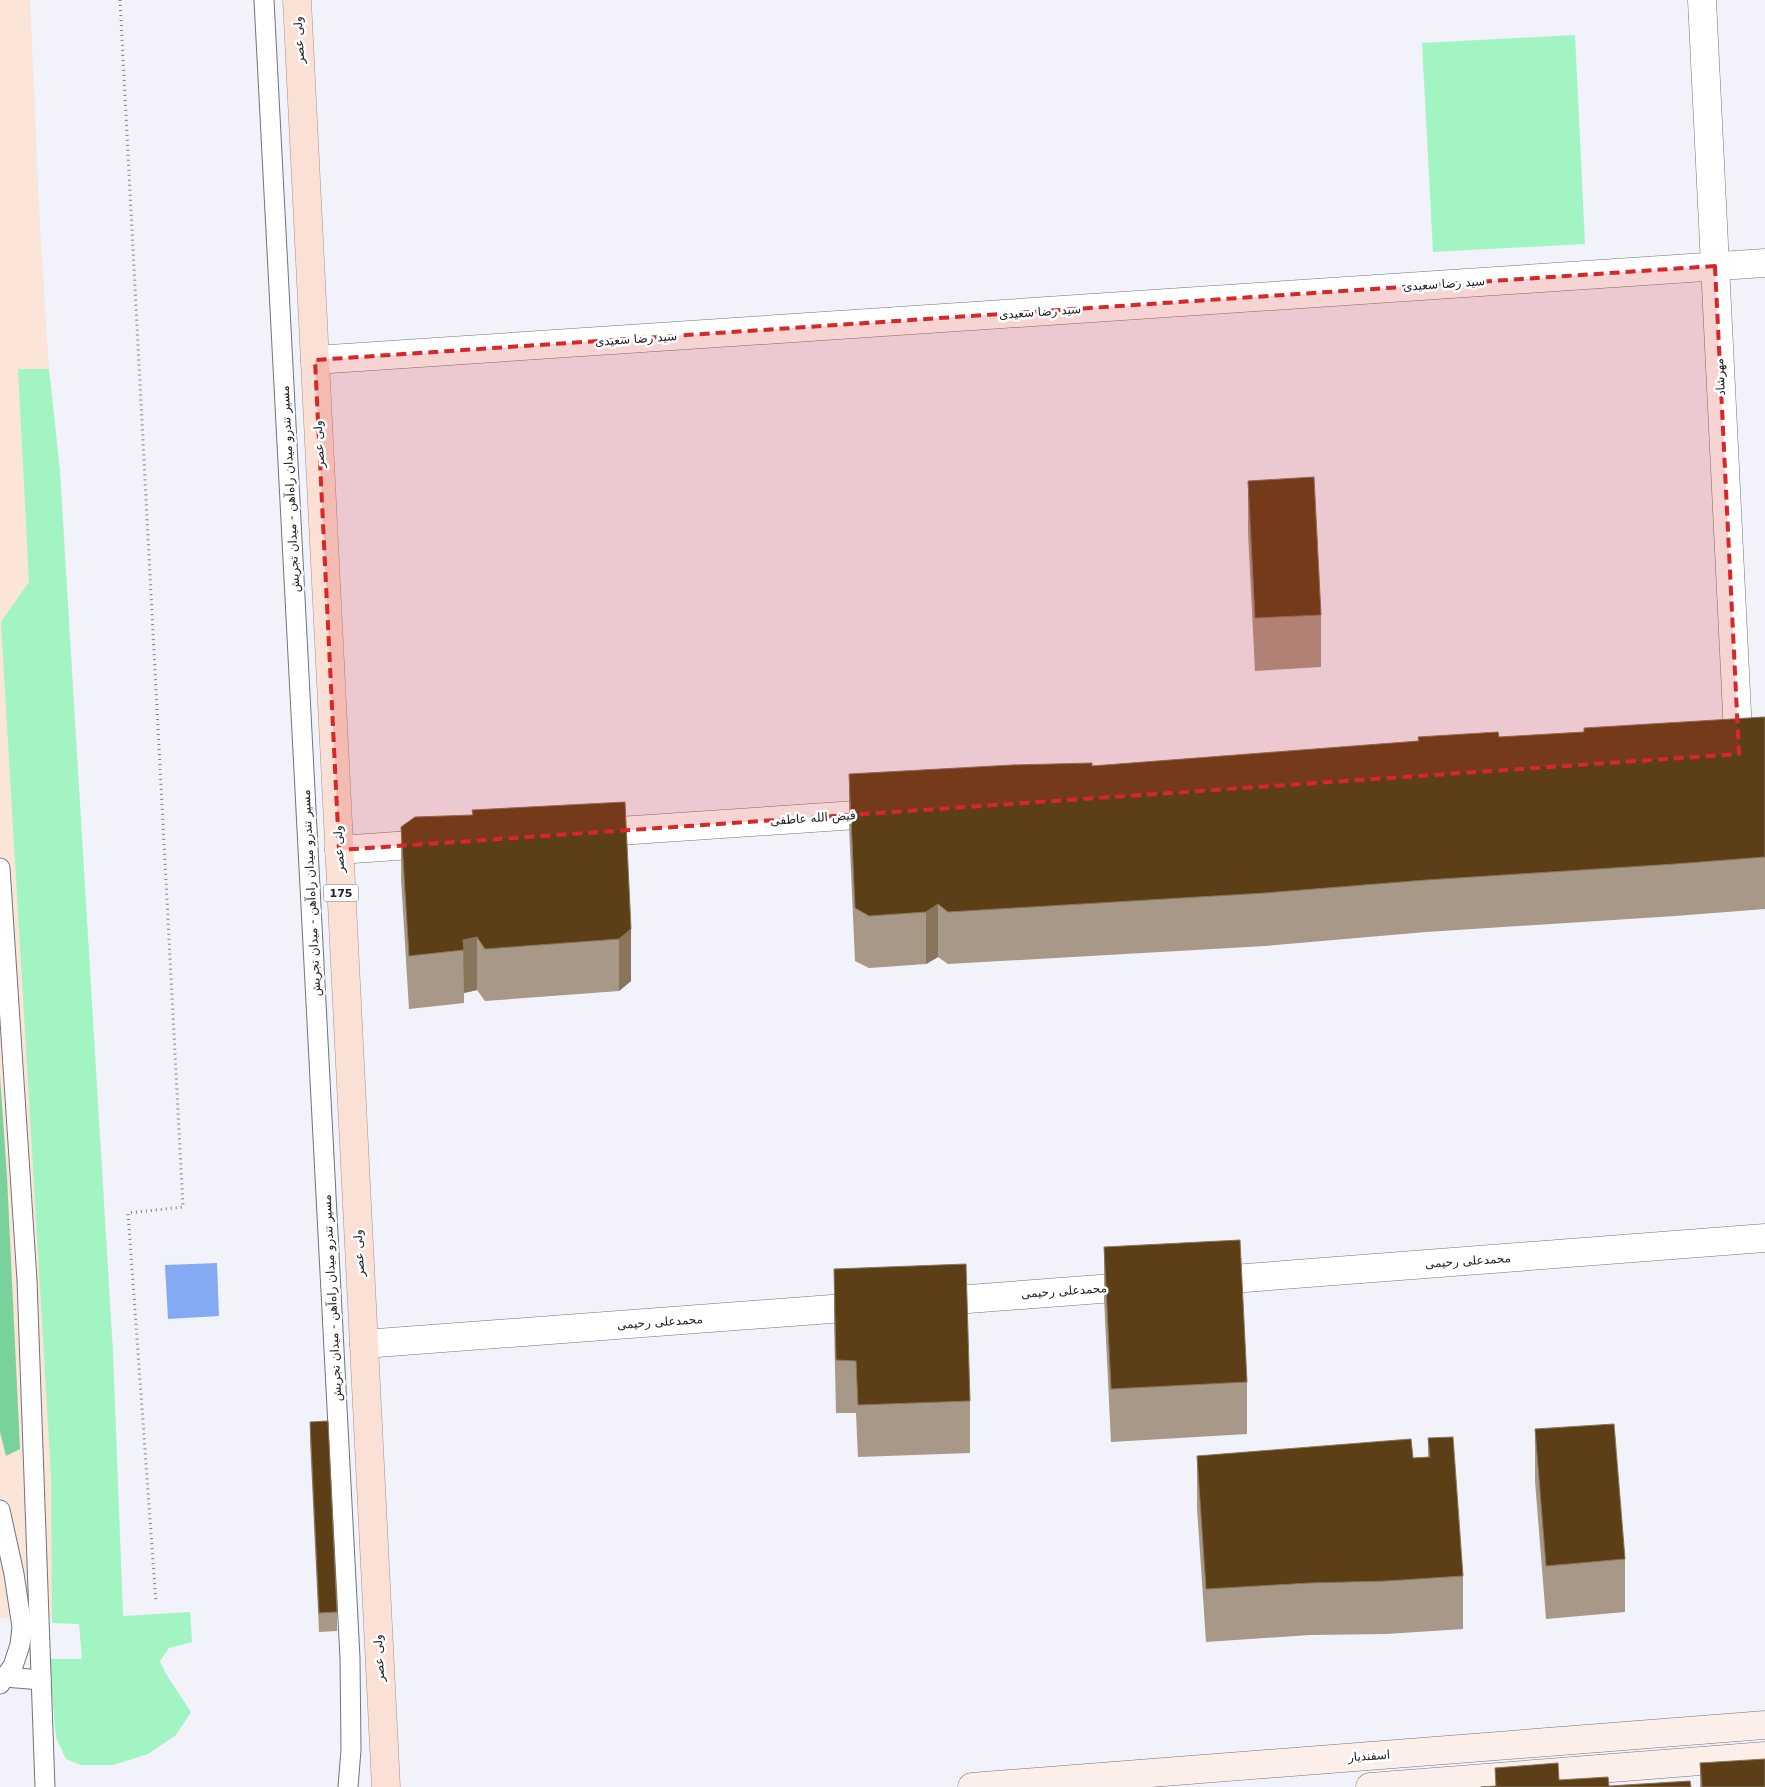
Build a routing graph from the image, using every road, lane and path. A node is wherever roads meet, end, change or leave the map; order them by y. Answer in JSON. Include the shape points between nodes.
{"nodes":[{"id":1,"x":120,"y":0,"type":"edge"},
{"id":2,"x":264,"y":0,"type":"edge"},
{"id":3,"x":297,"y":0,"type":"edge"},
{"id":4,"x":1702,"y":0,"type":"edge"},
{"id":5,"x":1765,"y":263,"type":"edge"},
{"id":6,"x":1715,"y":266,"type":"junction"},
{"id":7,"x":315,"y":360,"type":"junction"},
{"id":8,"x":1741,"y":754,"type":"edge"},
{"id":9,"x":915,"y":810,"type":"edge"},
{"id":10,"x":567,"y":834,"type":"edge"},
{"id":11,"x":468,"y":841,"type":"edge"},
{"id":12,"x":339,"y":850,"type":"junction"},
{"id":13,"x":0,"y":868,"type":"edge"},
{"id":14,"x":1765,"y":1238,"type":"edge"},
{"id":15,"x":364,"y":1344,"type":"junction"},
{"id":16,"x":0,"y":1510,"type":"edge"},
{"id":17,"x":156,"y":1603,"type":"dead end"},
{"id":18,"x":31,"y":1627,"type":"junction"},
{"id":19,"x":41,"y":1680,"type":"junction"},
{"id":20,"x":3,"y":1681,"type":"edge"},
{"id":21,"x":1765,"y":1725,"type":"edge"},
{"id":22,"x":1765,"y":1756,"type":"edge"},
{"id":23,"x":45,"y":1787,"type":"edge"},
{"id":24,"x":348,"y":1787,"type":"edge"},
{"id":25,"x":386,"y":1787,"type":"edge"},
{"id":26,"x":972,"y":1787,"type":"edge"},
{"id":27,"x":1370,"y":1787,"type":"edge"}],
"edges":[{"from":1,"to":17,"type":"path","via":[[183,1207],[128,1213]]},
{"from":2,"to":24,"type":"lane","name":"مسیر تندرو میدان راه‌آهن - میدان تجریش","via":[[350,1658]]},
{"from":3,"to":7,"type":"main road","name":"ولی عصر","number":"175"},
{"from":4,"to":6,"type":"street","name":"مهرشاد"},
{"from":5,"to":6,"type":"street","name":"سید رضا سعیدی"},
{"from":6,"to":7,"type":"street","name":"سید رضا سعیدی"},
{"from":6,"to":8,"type":"street","name":"مهرشاد"},
{"from":7,"to":12,"type":"main road","name":"ولی عصر","number":"175"},
{"from":9,"to":10,"type":"street","name":"فیض الله عاطفی"},
{"from":11,"to":12,"type":"street"},
{"from":12,"to":15,"type":"main road","name":"ولی عصر","number":"175"},
{"from":13,"to":18,"type":"lane","via":[[27,1280]]},
{"from":14,"to":15,"type":"street","name":"محمدعلی رحیمی"},
{"from":15,"to":25,"type":"main road","name":"ولی عصر","number":"175"},
{"from":16,"to":18,"type":"lane","via":[[14,1574]]},
{"from":18,"to":19,"type":"lane"},
{"from":18,"to":20,"type":"lane"},
{"from":19,"to":20,"type":"lane"},
{"from":19,"to":23,"type":"lane"},
{"from":21,"to":26,"type":"main road","name":"اسفندیار"},
{"from":22,"to":27,"type":"main road"}]}
